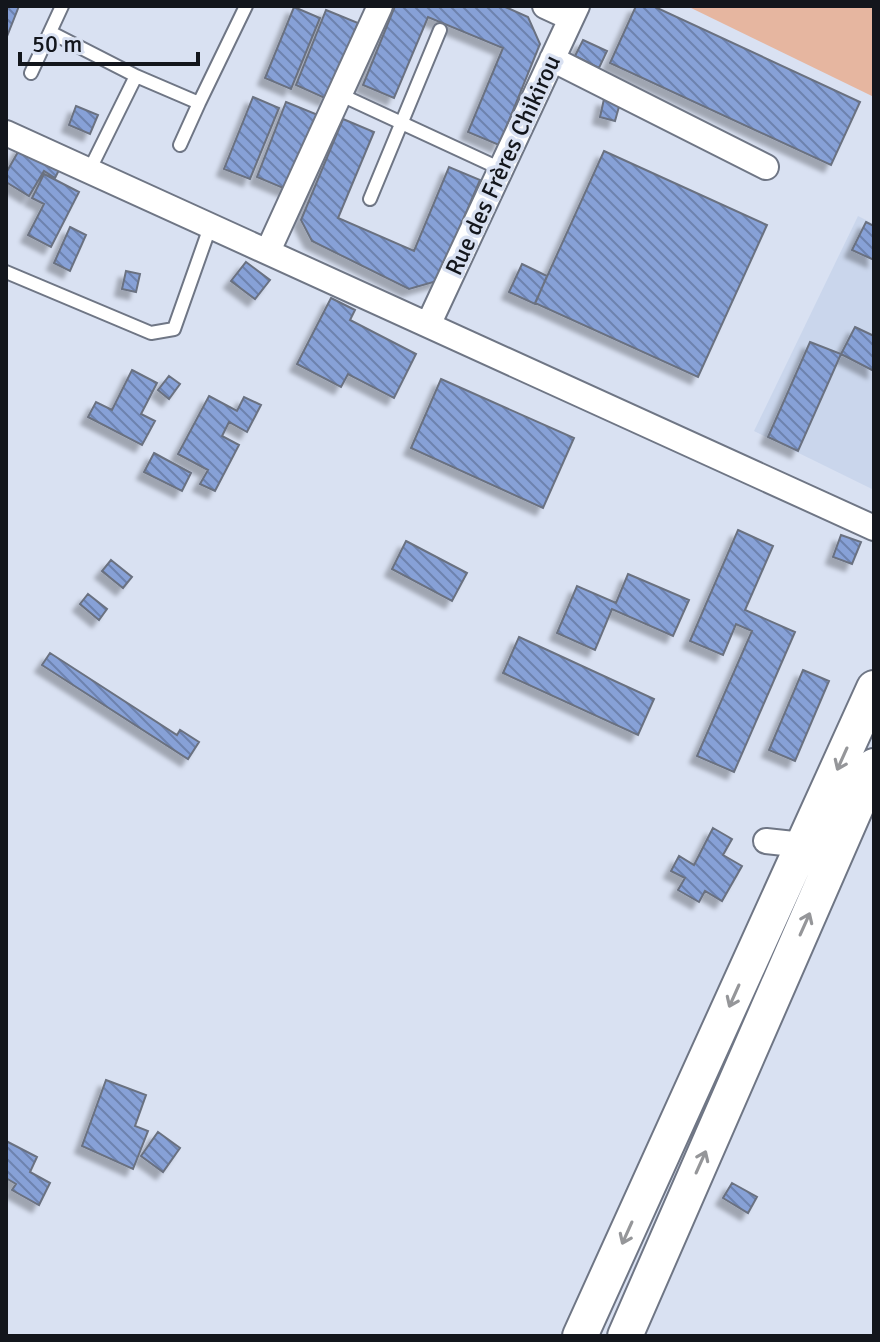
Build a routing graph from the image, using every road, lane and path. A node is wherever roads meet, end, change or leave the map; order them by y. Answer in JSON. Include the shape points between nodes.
{"nodes":[{"id":1,"x":62,"y":6,"type":"edge"},
{"id":2,"x":246,"y":6,"type":"edge"},
{"id":3,"x":380,"y":6,"type":"edge"},
{"id":4,"x":545,"y":6,"type":"edge"},
{"id":5,"x":574,"y":12,"type":"edge"},
{"id":6,"x":440,"y":30,"type":"dead end"},
{"id":7,"x":50,"y":32,"type":"junction"},
{"id":8,"x":552,"y":59,"type":"junction"},
{"id":9,"x":31,"y":73,"type":"dead end"},
{"id":10,"x":136,"y":76,"type":"junction"},
{"id":11,"x":339,"y":94,"type":"junction"},
{"id":12,"x":199,"y":103,"type":"junction"},
{"id":13,"x":402,"y":121,"type":"junction"},
{"id":14,"x":6,"y":133,"type":"edge"},
{"id":15,"x":180,"y":145,"type":"dead end"},
{"id":16,"x":766,"y":167,"type":"dead end"},
{"id":17,"x":501,"y":169,"type":"junction"},
{"id":18,"x":89,"y":171,"type":"junction"},
{"id":19,"x":370,"y":199,"type":"dead end"},
{"id":20,"x":210,"y":227,"type":"junction"},
{"id":21,"x":268,"y":251,"type":"junction"},
{"id":22,"x":6,"y":272,"type":"edge"},
{"id":23,"x":429,"y":323,"type":"junction"},
{"id":24,"x":874,"y":528,"type":"edge"},
{"id":25,"x":874,"y":688,"type":"edge"},
{"id":26,"x":874,"y":766,"type":"edge"},
{"id":27,"x":766,"y":841,"type":"dead end"},
{"id":28,"x":803,"y":845,"type":"junction"},
{"id":29,"x":580,"y":1336,"type":"edge"},
{"id":30,"x":625,"y":1336,"type":"edge"}],
"edges":[{"from":1,"to":7,"type":"lane"},
{"from":2,"to":12,"type":"lane"},
{"from":3,"to":11,"type":"street"},
{"from":4,"to":5,"type":"street"},
{"from":5,"to":8,"type":"street","name":"Rue des Frères Chikirou"},
{"from":6,"to":13,"type":"lane"},
{"from":7,"to":9,"type":"lane"},
{"from":7,"to":10,"type":"lane"},
{"from":8,"to":16,"type":"street"},
{"from":8,"to":17,"type":"street","name":"Rue des Frères Chikirou"},
{"from":10,"to":12,"type":"lane"},
{"from":10,"to":18,"type":"lane"},
{"from":11,"to":13,"type":"lane"},
{"from":11,"to":21,"type":"street"},
{"from":12,"to":15,"type":"lane"},
{"from":13,"to":17,"type":"lane"},
{"from":13,"to":19,"type":"lane"},
{"from":14,"to":18,"type":"street"},
{"from":17,"to":23,"type":"street","name":"Rue des Frères Chikirou"},
{"from":18,"to":20,"type":"street"},
{"from":20,"to":21,"type":"street"},
{"from":20,"to":22,"type":"lane","via":[[174,329],[163,333],[151,333]]},
{"from":21,"to":23,"type":"street"},
{"from":23,"to":24,"type":"street"},
{"from":25,"to":28,"type":"main road","one_way":true},
{"from":30,"to":26,"type":"main road","one_way":true},
{"from":27,"to":28,"type":"street"},
{"from":28,"to":29,"type":"main road","one_way":true}]}
